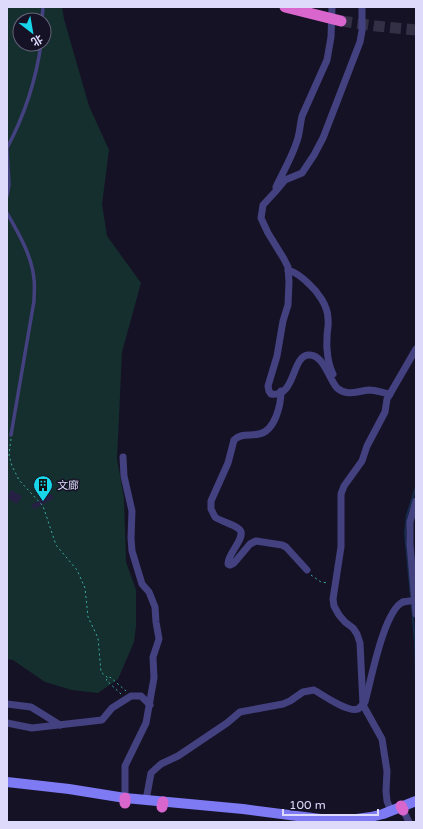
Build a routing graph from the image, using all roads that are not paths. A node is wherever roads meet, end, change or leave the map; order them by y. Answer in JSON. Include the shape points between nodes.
{"nodes":[{"id":1,"x":285,"y":7,"type":"edge"},
{"id":2,"x":332,"y":7,"type":"edge"},
{"id":3,"x":362,"y":7,"type":"edge"},
{"id":4,"x":341,"y":21,"type":"tunnel mouth"},
{"id":5,"x":39,"y":52,"type":"edge"},
{"id":6,"x":7,"y":149,"type":"edge"},
{"id":7,"x":7,"y":196,"type":"edge"},
{"id":8,"x":269,"y":199,"type":"junction"},
{"id":9,"x":7,"y":213,"type":"edge"},
{"id":10,"x":288,"y":270,"type":"junction"},
{"id":11,"x":416,"y":349,"type":"edge"},
{"id":12,"x":337,"y":388,"type":"junction"},
{"id":13,"x":281,"y":391,"type":"junction"},
{"id":14,"x":390,"y":394,"type":"junction"},
{"id":15,"x":11,"y":434,"type":"road end"},
{"id":16,"x":123,"y":457,"type":"dead end"},
{"id":17,"x":416,"y":501,"type":"edge"},
{"id":18,"x":416,"y":513,"type":"edge"},
{"id":19,"x":416,"y":559,"type":"edge"},
{"id":20,"x":307,"y":570,"type":"road end"},
{"id":21,"x":416,"y":600,"type":"edge"},
{"id":22,"x":416,"y":614,"type":"edge"},
{"id":23,"x":7,"y":704,"type":"edge"},
{"id":24,"x":150,"y":705,"type":"junction"},
{"id":25,"x":363,"y":705,"type":"junction"},
{"id":26,"x":7,"y":723,"type":"edge"},
{"id":27,"x":60,"y":725,"type":"junction"},
{"id":28,"x":7,"y":782,"type":"edge"},
{"id":29,"x":7,"y":786,"type":"edge"},
{"id":30,"x":125,"y":800,"type":"junction"},
{"id":31,"x":146,"y":800,"type":"junction"},
{"id":32,"x":162,"y":804,"type":"junction"},
{"id":33,"x":404,"y":807,"type":"edge"},
{"id":34,"x":301,"y":822,"type":"edge"},
{"id":35,"x":369,"y":822,"type":"edge"},
{"id":36,"x":409,"y":822,"type":"edge"}],
"edges":[{"from":1,"to":4,"type":"highway","bridge":true},
{"from":2,"to":8,"type":"street","via":[[327,60],[302,116],[292,154]]},
{"from":3,"to":8,"type":"street","via":[[360,42],[320,144],[302,173],[285,180]]},
{"from":5,"to":6,"type":"lane","via":[[32,86],[18,128]]},
{"from":6,"to":7,"type":"lane"},
{"from":8,"to":10,"type":"street","via":[[262,205],[261,218]]},
{"from":9,"to":15,"type":"lane","via":[[20,234],[34,280],[34,301]]},
{"from":10,"to":12,"type":"street","via":[[315,290],[326,309],[330,367],[337,381]]},
{"from":10,"to":13,"type":"street","via":[[288,305],[268,386],[271,394]]},
{"from":11,"to":14,"type":"street"},
{"from":12,"to":13,"type":"street","via":[[319,358],[308,354],[300,360],[290,384]]},
{"from":12,"to":14,"type":"street","via":[[351,394],[374,390]]},
{"from":13,"to":20,"type":"street","via":[[277,414],[271,426],[261,434],[244,435],[234,440],[228,463],[211,504],[215,517],[237,528],[241,533],[228,564],[234,563],[250,544],[256,541],[286,547]]},
{"from":14,"to":25,"type":"street","via":[[362,461],[341,494],[342,535],[333,600],[334,606],[353,628],[360,643]]},
{"from":16,"to":24,"type":"street","via":[[124,476],[132,511],[132,551],[142,584],[149,592],[155,607],[159,639],[153,657],[154,678]]},
{"from":17,"to":22,"type":"street","via":[[410,522],[410,544]]},
{"from":18,"to":19,"type":"street","via":[[413,541]]},
{"from":21,"to":25,"type":"street","bridge":true,"via":[[403,602],[396,607],[378,648]]},
{"from":23,"to":27,"type":"street","via":[[31,707]]},
{"from":24,"to":27,"type":"street","via":[[141,696],[135,695],[112,708],[102,720]]},
{"from":24,"to":30,"type":"street","via":[[143,732],[125,766]]},
{"from":25,"to":31,"type":"street","via":[[360,708],[350,708],[310,690],[282,704],[240,712],[201,741],[154,769],[150,773]]},
{"from":25,"to":33,"type":"street","via":[[382,739],[387,772],[387,796]]},
{"from":26,"to":27,"type":"street","via":[[32,728]]},
{"from":28,"to":30,"type":"main road","via":[[69,789]]},
{"from":29,"to":30,"type":"main road"},
{"from":30,"to":31,"type":"main road"},
{"from":30,"to":32,"type":"main road"},
{"from":31,"to":32,"type":"main road"},
{"from":32,"to":33,"type":"main road","via":[[243,809],[328,820],[354,820]]},
{"from":32,"to":34,"type":"main road"},
{"from":33,"to":35,"type":"main road","via":[[384,818]]},
{"from":33,"to":36,"type":"street"}]}
